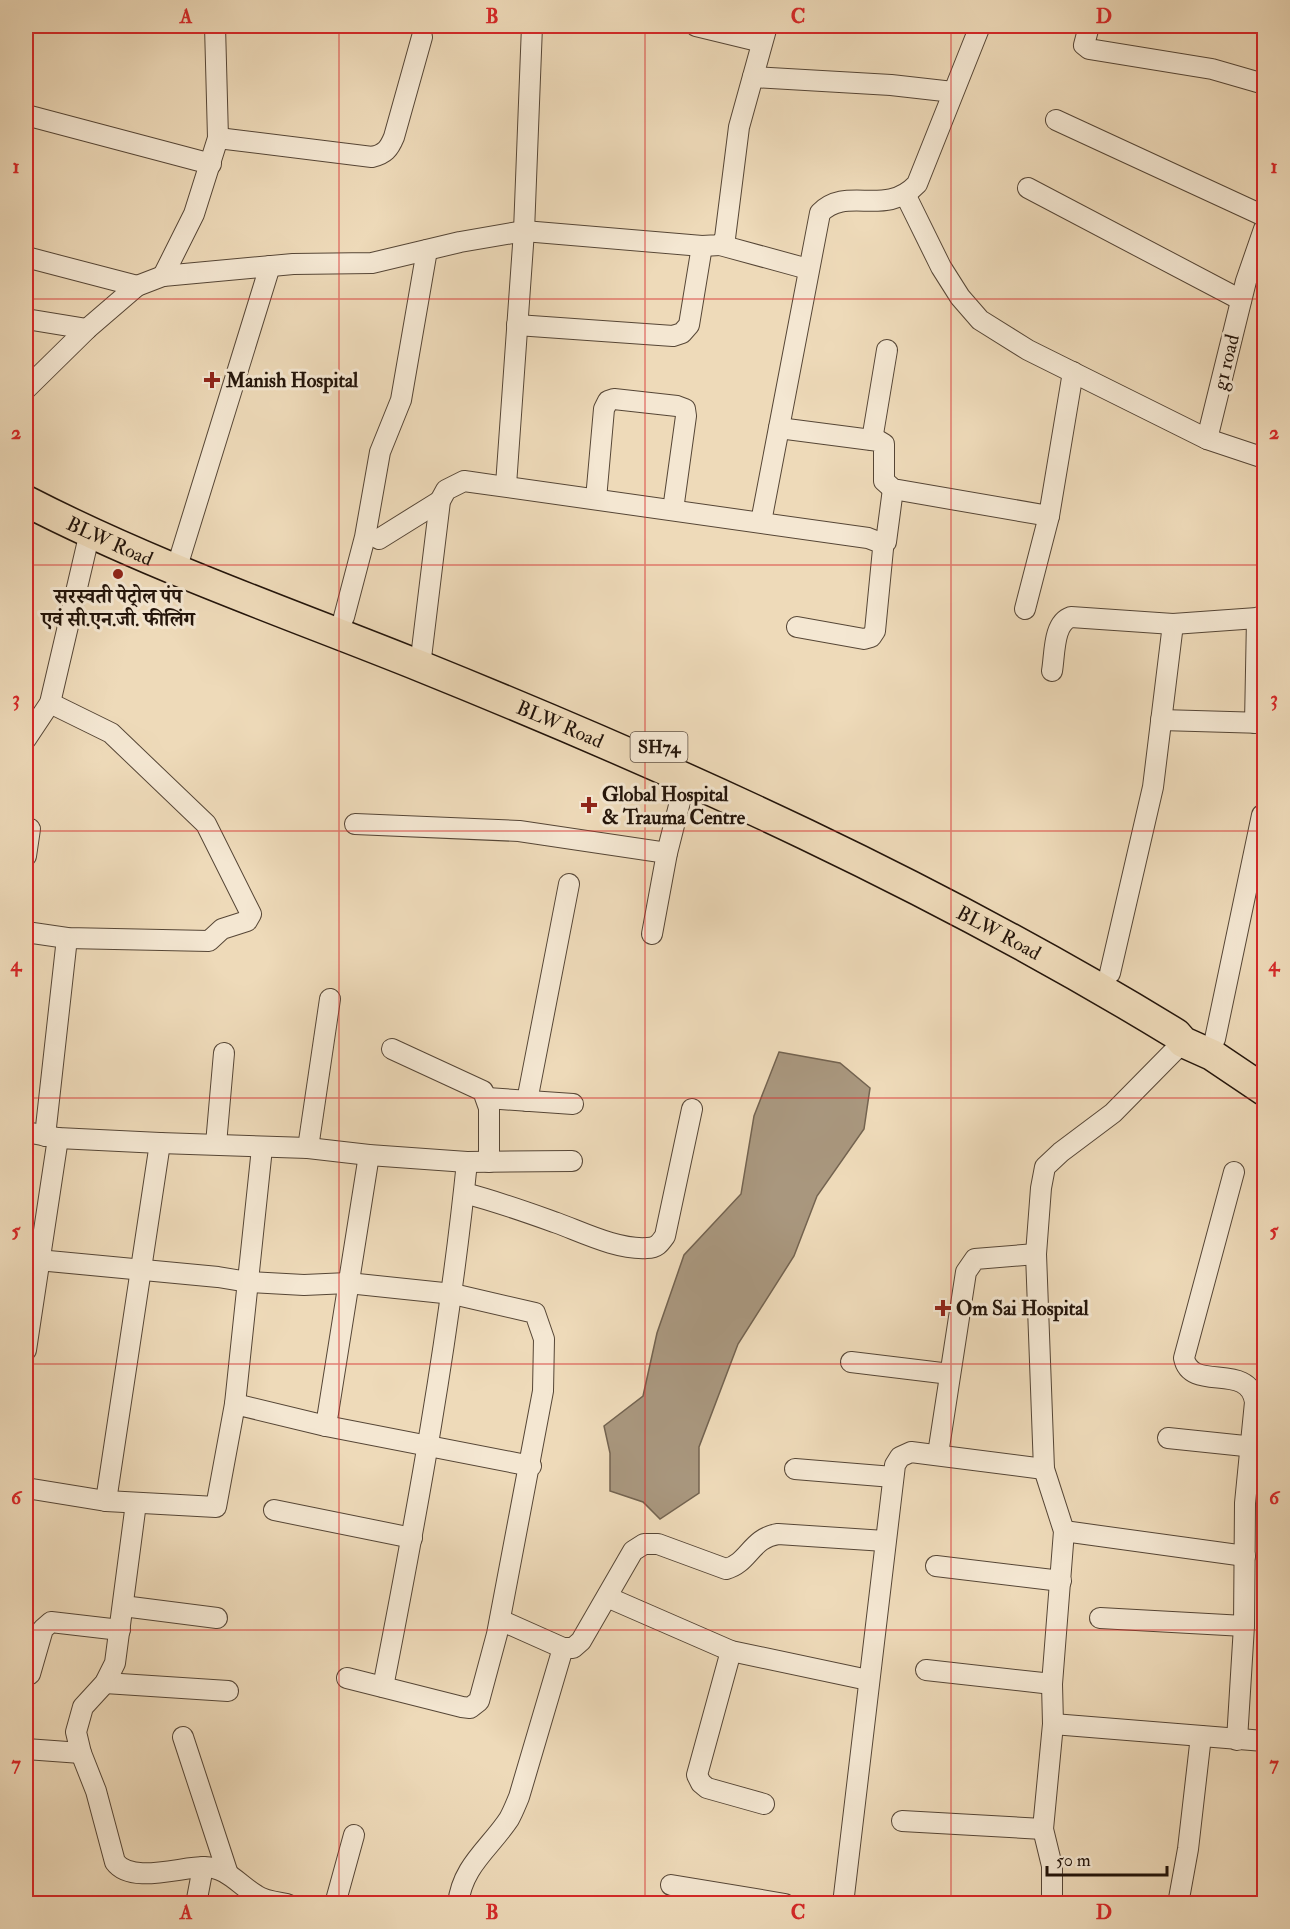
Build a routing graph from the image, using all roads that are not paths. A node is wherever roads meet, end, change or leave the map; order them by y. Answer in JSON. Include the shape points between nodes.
{"nodes":[{"id":1,"x":215,"y":26,"type":"edge"},
{"id":2,"x":532,"y":26,"type":"edge"},
{"id":3,"x":696,"y":26,"type":"edge"},
{"id":4,"x":980,"y":26,"type":"edge"},
{"id":5,"x":1089,"y":26,"type":"edge"},
{"id":6,"x":764,"y":34,"type":"edge"},
{"id":7,"x":422,"y":37,"type":"dead end"},
{"id":8,"x":753,"y":77,"type":"junction"},
{"id":9,"x":1264,"y":84,"type":"edge"},
{"id":10,"x":953,"y":92,"type":"junction"},
{"id":11,"x":26,"y":115,"type":"edge"},
{"id":12,"x":1056,"y":120,"type":"dead end"},
{"id":13,"x":218,"y":138,"type":"junction"},
{"id":14,"x":211,"y":164,"type":"junction"},
{"id":15,"x":1028,"y":188,"type":"dead end"},
{"id":16,"x":906,"y":195,"type":"junction"},
{"id":17,"x":1264,"y":216,"type":"edge"},
{"id":18,"x":1264,"y":229,"type":"edge"},
{"id":19,"x":524,"y":231,"type":"junction"},
{"id":20,"x":711,"y":246,"type":"junction"},
{"id":21,"x":427,"y":250,"type":"junction"},
{"id":22,"x":26,"y":257,"type":"edge"},
{"id":23,"x":270,"y":266,"type":"junction"},
{"id":24,"x":808,"y":269,"type":"junction"},
{"id":25,"x":163,"y":276,"type":"junction"},
{"id":26,"x":136,"y":286,"type":"junction"},
{"id":27,"x":1241,"y":300,"type":"junction"},
{"id":28,"x":26,"y":319,"type":"edge"},
{"id":29,"x":517,"y":325,"type":"junction"},
{"id":30,"x":87,"y":329,"type":"junction"},
{"id":31,"x":887,"y":350,"type":"dead end"},
{"id":32,"x":1073,"y":372,"type":"junction"},
{"id":33,"x":26,"y":389,"type":"edge"},
{"id":34,"x":779,"y":428,"type":"junction"},
{"id":35,"x":1207,"y":439,"type":"junction"},
{"id":36,"x":873,"y":440,"type":"junction"},
{"id":37,"x":1264,"y":458,"type":"edge"},
{"id":38,"x":26,"y":481,"type":"edge"},
{"id":39,"x":506,"y":485,"type":"junction"},
{"id":40,"x":893,"y":489,"type":"junction"},
{"id":41,"x":596,"y":499,"type":"junction"},
{"id":42,"x":26,"y":501,"type":"edge"},
{"id":43,"x":440,"y":501,"type":"junction"},
{"id":44,"x":673,"y":510,"type":"junction"},
{"id":45,"x":1048,"y":516,"type":"junction"},
{"id":46,"x":761,"y":522,"type":"junction"},
{"id":47,"x":90,"y":532,"type":"junction"},
{"id":48,"x":379,"y":539,"type":"dead end"},
{"id":49,"x":886,"y":542,"type":"dead end"},
{"id":50,"x":179,"y":561,"type":"junction"},
{"id":51,"x":1025,"y":609,"type":"dead end"},
{"id":52,"x":344,"y":616,"type":"junction"},
{"id":53,"x":1261,"y":616,"type":"edge"},
{"id":54,"x":1173,"y":624,"type":"junction"},
{"id":55,"x":797,"y":627,"type":"dead end"},
{"id":56,"x":421,"y":657,"type":"junction"},
{"id":57,"x":1052,"y":671,"type":"dead end"},
{"id":58,"x":50,"y":703,"type":"junction"},
{"id":59,"x":1161,"y":720,"type":"junction"},
{"id":60,"x":1260,"y":723,"type":"edge"},
{"id":61,"x":26,"y":740,"type":"edge"},
{"id":62,"x":686,"y":778,"type":"junction"},
{"id":63,"x":1262,"y":815,"type":"dead end"},
{"id":64,"x":355,"y":824,"type":"dead end"},
{"id":65,"x":30,"y":829,"type":"dead end"},
{"id":66,"x":668,"y":853,"type":"junction"},
{"id":67,"x":26,"y":856,"type":"edge"},
{"id":68,"x":570,"y":884,"type":"dead end"},
{"id":69,"x":26,"y":932,"type":"edge"},
{"id":70,"x":652,"y":934,"type":"dead end"},
{"id":71,"x":67,"y":938,"type":"junction"},
{"id":72,"x":1119,"y":986,"type":"junction"},
{"id":73,"x":330,"y":999,"type":"dead end"},
{"id":74,"x":1215,"y":1039,"type":"junction"},
{"id":75,"x":1183,"y":1042,"type":"junction"},
{"id":76,"x":392,"y":1048,"type":"dead end"},
{"id":77,"x":224,"y":1053,"type":"dead end"},
{"id":78,"x":1250,"y":1067,"type":"edge"},
{"id":79,"x":1264,"y":1090,"type":"edge"},
{"id":80,"x":487,"y":1098,"type":"junction"},
{"id":81,"x":527,"y":1101,"type":"junction"},
{"id":82,"x":573,"y":1104,"type":"dead end"},
{"id":83,"x":692,"y":1109,"type":"dead end"},
{"id":84,"x":26,"y":1132,"type":"edge"},
{"id":85,"x":52,"y":1137,"type":"junction"},
{"id":86,"x":160,"y":1143,"type":"junction"},
{"id":87,"x":216,"y":1144,"type":"junction"},
{"id":88,"x":262,"y":1148,"type":"junction"},
{"id":89,"x":308,"y":1148,"type":"junction"},
{"id":90,"x":369,"y":1155,"type":"junction"},
{"id":91,"x":572,"y":1161,"type":"dead end"},
{"id":92,"x":466,"y":1162,"type":"junction"},
{"id":93,"x":489,"y":1162,"type":"junction"},
{"id":94,"x":1234,"y":1172,"type":"dead end"},
{"id":95,"x":464,"y":1193,"type":"junction"},
{"id":96,"x":1036,"y":1254,"type":"junction"},
{"id":97,"x":38,"y":1260,"type":"junction"},
{"id":98,"x":142,"y":1269,"type":"junction"},
{"id":99,"x":248,"y":1282,"type":"junction"},
{"id":100,"x":348,"y":1283,"type":"junction"},
{"id":101,"x":453,"y":1294,"type":"junction"},
{"id":102,"x":26,"y":1350,"type":"edge"},
{"id":103,"x":851,"y":1362,"type":"dead end"},
{"id":104,"x":950,"y":1374,"type":"junction"},
{"id":105,"x":235,"y":1404,"type":"junction"},
{"id":106,"x":326,"y":1426,"type":"junction"},
{"id":107,"x":1168,"y":1438,"type":"dead end"},
{"id":108,"x":428,"y":1446,"type":"junction"},
{"id":109,"x":1257,"y":1447,"type":"edge"},
{"id":110,"x":938,"y":1454,"type":"junction"},
{"id":111,"x":531,"y":1466,"type":"junction"},
{"id":112,"x":795,"y":1469,"type":"dead end"},
{"id":113,"x":1044,"y":1469,"type":"junction"},
{"id":114,"x":893,"y":1477,"type":"junction"},
{"id":115,"x":26,"y":1488,"type":"edge"},
{"id":116,"x":106,"y":1501,"type":"junction"},
{"id":117,"x":136,"y":1503,"type":"junction"},
{"id":118,"x":274,"y":1510,"type":"dead end"},
{"id":119,"x":1064,"y":1530,"type":"junction"},
{"id":120,"x":412,"y":1538,"type":"junction"},
{"id":121,"x":885,"y":1541,"type":"junction"},
{"id":122,"x":1245,"y":1556,"type":"junction"},
{"id":123,"x":936,"y":1566,"type":"dead end"},
{"id":124,"x":1061,"y":1581,"type":"junction"},
{"id":125,"x":607,"y":1598,"type":"junction"},
{"id":126,"x":123,"y":1606,"type":"junction"},
{"id":127,"x":217,"y":1618,"type":"dead end"},
{"id":128,"x":1100,"y":1618,"type":"dead end"},
{"id":129,"x":500,"y":1620,"type":"junction"},
{"id":130,"x":1244,"y":1626,"type":"junction"},
{"id":131,"x":120,"y":1630,"type":"junction"},
{"id":132,"x":563,"y":1648,"type":"junction"},
{"id":133,"x":731,"y":1652,"type":"junction"},
{"id":134,"x":926,"y":1670,"type":"dead end"},
{"id":135,"x":30,"y":1674,"type":"dead end"},
{"id":136,"x":347,"y":1678,"type":"dead end"},
{"id":137,"x":868,"y":1680,"type":"junction"},
{"id":138,"x":105,"y":1683,"type":"junction"},
{"id":139,"x":1052,"y":1684,"type":"junction"},
{"id":140,"x":383,"y":1687,"type":"junction"},
{"id":141,"x":228,"y":1691,"type":"dead end"},
{"id":142,"x":1053,"y":1724,"type":"junction"},
{"id":143,"x":1200,"y":1736,"type":"junction"},
{"id":144,"x":183,"y":1737,"type":"dead end"},
{"id":145,"x":1237,"y":1740,"type":"junction"},
{"id":146,"x":1264,"y":1740,"type":"edge"},
{"id":147,"x":26,"y":1749,"type":"edge"},
{"id":148,"x":81,"y":1753,"type":"junction"},
{"id":149,"x":764,"y":1804,"type":"dead end"},
{"id":150,"x":902,"y":1821,"type":"dead end"},
{"id":151,"x":1043,"y":1829,"type":"junction"},
{"id":152,"x":354,"y":1835,"type":"dead end"},
{"id":153,"x":203,"y":1867,"type":"junction"},
{"id":154,"x":228,"y":1874,"type":"junction"},
{"id":155,"x":671,"y":1885,"type":"dead end"},
{"id":156,"x":196,"y":1904,"type":"edge"},
{"id":157,"x":287,"y":1904,"type":"edge"},
{"id":158,"x":335,"y":1904,"type":"edge"},
{"id":159,"x":458,"y":1904,"type":"edge"},
{"id":160,"x":785,"y":1904,"type":"edge"},
{"id":161,"x":843,"y":1904,"type":"edge"},
{"id":162,"x":1052,"y":1904,"type":"edge"},
{"id":163,"x":1179,"y":1904,"type":"edge"}],
"edges":[{"from":1,"to":13,"type":"street"},
{"from":2,"to":19,"type":"street"},
{"from":3,"to":6,"type":"street"},
{"from":4,"to":10,"type":"street"},
{"from":5,"to":9,"type":"street","via":[[1084,45],[1089,49],[1212,69]]},
{"from":6,"to":8,"type":"street"},
{"from":7,"to":13,"type":"street","via":[[394,137],[388,150],[380,155]]},
{"from":8,"to":10,"type":"street"},
{"from":8,"to":20,"type":"street","via":[[739,127],[725,238]]},
{"from":10,"to":16,"type":"street","via":[[926,168]]},
{"from":11,"to":14,"type":"street"},
{"from":12,"to":17,"type":"street"},
{"from":13,"to":14,"type":"street"},
{"from":14,"to":25,"type":"street","via":[[194,214]]},
{"from":15,"to":27,"type":"street"},
{"from":16,"to":24,"type":"street","via":[[883,202],[836,201],[827,206],[820,213]]},
{"from":16,"to":32,"type":"street","via":[[941,267],[980,320]]},
{"from":18,"to":27,"type":"street","name":"g1 road"},
{"from":19,"to":20,"type":"street"},
{"from":19,"to":21,"type":"street"},
{"from":19,"to":29,"type":"street"},
{"from":20,"to":24,"type":"street"},
{"from":20,"to":29,"type":"street","via":[[689,325],[682,333],[673,336]]},
{"from":21,"to":23,"type":"street","via":[[372,263]]},
{"from":21,"to":52,"type":"street","via":[[401,400],[380,452],[365,537]]},
{"from":22,"to":26,"type":"street"},
{"from":23,"to":25,"type":"street"},
{"from":23,"to":50,"type":"street"},
{"from":24,"to":34,"type":"street"},
{"from":25,"to":26,"type":"street"},
{"from":26,"to":30,"type":"street"},
{"from":27,"to":35,"type":"street","name":"g1 road"},
{"from":28,"to":30,"type":"street"},
{"from":29,"to":39,"type":"street"},
{"from":30,"to":33,"type":"street"},
{"from":31,"to":36,"type":"street"},
{"from":32,"to":35,"type":"street"},
{"from":32,"to":45,"type":"street"},
{"from":34,"to":36,"type":"street"},
{"from":34,"to":46,"type":"street"},
{"from":35,"to":37,"type":"street"},
{"from":36,"to":40,"type":"street","via":[[884,444],[884,482]]},
{"from":38,"to":50,"type":"main road","number":"SH74"},
{"from":39,"to":41,"type":"street"},
{"from":39,"to":43,"type":"street","via":[[464,481],[446,490]]},
{"from":40,"to":45,"type":"street"},
{"from":40,"to":49,"type":"street"},
{"from":41,"to":44,"type":"street"},
{"from":41,"to":44,"type":"street","via":[[608,401],[677,406],[685,409],[686,416]]},
{"from":42,"to":47,"type":"main road","name":"BLW Road","number":"SH74"},
{"from":43,"to":48,"type":"street"},
{"from":43,"to":56,"type":"street"},
{"from":44,"to":46,"type":"street"},
{"from":45,"to":51,"type":"street"},
{"from":46,"to":55,"type":"street","via":[[868,538],[880,543],[883,549],[875,631],[871,637]]},
{"from":47,"to":50,"type":"main road","name":"BLW Road","number":"SH74"},
{"from":47,"to":58,"type":"street"},
{"from":50,"to":52,"type":"main road","number":"SH74"},
{"from":50,"to":56,"type":"main road","name":"BLW Road","number":"SH74"},
{"from":52,"to":56,"type":"main road","number":"SH74"},
{"from":53,"to":54,"type":"street"},
{"from":53,"to":60,"type":"street"},
{"from":54,"to":57,"type":"street","via":[[1065,619],[1060,626]]},
{"from":54,"to":59,"type":"street"},
{"from":56,"to":62,"type":"main road","name":"BLW Road","number":"SH74"},
{"from":56,"to":72,"type":"main road","number":"SH74","via":[[551,699],[666,750],[921,873]]},
{"from":58,"to":61,"type":"street"},
{"from":58,"to":71,"type":"street","via":[[111,733],[206,824],[251,914],[247,921],[222,929],[209,941]]},
{"from":59,"to":60,"type":"street"},
{"from":59,"to":72,"type":"street"},
{"from":62,"to":66,"type":"street"},
{"from":62,"to":72,"type":"main road","name":"BLW Road","number":"SH74","via":[[883,870],[1042,954]]},
{"from":63,"to":74,"type":"street"},
{"from":64,"to":66,"type":"street","via":[[519,831]]},
{"from":65,"to":67,"type":"street"},
{"from":66,"to":70,"type":"street"},
{"from":68,"to":81,"type":"street"},
{"from":69,"to":71,"type":"street"},
{"from":71,"to":85,"type":"street"},
{"from":72,"to":74,"type":"main road","number":"SH74"},
{"from":72,"to":75,"type":"main road","name":"BLW Road","number":"SH74"},
{"from":73,"to":89,"type":"street"},
{"from":74,"to":78,"type":"main road","number":"SH74"},
{"from":75,"to":78,"type":"main road","name":"BLW Road","number":"SH74"},
{"from":75,"to":96,"type":"street","via":[[1113,1113],[1046,1167]]},
{"from":76,"to":80,"type":"street","via":[[483,1091]]},
{"from":77,"to":87,"type":"street"},
{"from":78,"to":79,"type":"main road","name":"BLW Road","number":"SH74"},
{"from":80,"to":81,"type":"street"},
{"from":80,"to":93,"type":"street"},
{"from":81,"to":82,"type":"street"},
{"from":83,"to":95,"type":"street","via":[[665,1236],[659,1245],[637,1248]]},
{"from":84,"to":85,"type":"street"},
{"from":85,"to":86,"type":"street"},
{"from":85,"to":97,"type":"street"},
{"from":86,"to":87,"type":"street"},
{"from":86,"to":98,"type":"street"},
{"from":87,"to":88,"type":"street"},
{"from":88,"to":89,"type":"street"},
{"from":88,"to":99,"type":"street"},
{"from":89,"to":90,"type":"street"},
{"from":90,"to":92,"type":"street"},
{"from":90,"to":100,"type":"street"},
{"from":91,"to":93,"type":"street"},
{"from":92,"to":93,"type":"street"},
{"from":92,"to":95,"type":"street"},
{"from":94,"to":109,"type":"street","via":[[1184,1358],[1194,1373],[1245,1383],[1253,1391]]},
{"from":95,"to":101,"type":"street"},
{"from":96,"to":104,"type":"street","via":[[975,1259],[970,1264]]},
{"from":96,"to":113,"type":"street"},
{"from":97,"to":98,"type":"street"},
{"from":97,"to":102,"type":"street"},
{"from":98,"to":99,"type":"street"},
{"from":98,"to":116,"type":"street"},
{"from":99,"to":100,"type":"street"},
{"from":99,"to":105,"type":"street"},
{"from":100,"to":101,"type":"street"},
{"from":100,"to":106,"type":"street"},
{"from":101,"to":108,"type":"street"},
{"from":101,"to":111,"type":"street","via":[[528,1310],[539,1319],[544,1339],[543,1391]]},
{"from":103,"to":104,"type":"street"},
{"from":104,"to":110,"type":"street"},
{"from":105,"to":106,"type":"street"},
{"from":105,"to":117,"type":"street","via":[[216,1507]]},
{"from":106,"to":108,"type":"street"},
{"from":107,"to":109,"type":"street"},
{"from":108,"to":111,"type":"street"},
{"from":108,"to":120,"type":"street"},
{"from":109,"to":122,"type":"street"},
{"from":110,"to":113,"type":"street"},
{"from":110,"to":114,"type":"street","via":[[910,1452],[900,1457]]},
{"from":111,"to":129,"type":"street"},
{"from":112,"to":114,"type":"street"},
{"from":113,"to":119,"type":"street"},
{"from":114,"to":121,"type":"street"},
{"from":115,"to":116,"type":"street"},
{"from":116,"to":117,"type":"street"},
{"from":117,"to":126,"type":"street"},
{"from":118,"to":120,"type":"street"},
{"from":119,"to":122,"type":"street"},
{"from":119,"to":124,"type":"street"},
{"from":120,"to":140,"type":"street"},
{"from":121,"to":125,"type":"street","via":[[765,1536],[735,1567],[726,1569],[657,1544],[644,1544],[633,1551]]},
{"from":121,"to":137,"type":"street"},
{"from":122,"to":130,"type":"street"},
{"from":123,"to":124,"type":"street"},
{"from":124,"to":139,"type":"street"},
{"from":125,"to":132,"type":"street","via":[[580,1641],[573,1648]]},
{"from":125,"to":133,"type":"street"},
{"from":126,"to":127,"type":"street"},
{"from":126,"to":131,"type":"street"},
{"from":128,"to":130,"type":"street"},
{"from":129,"to":132,"type":"street"},
{"from":129,"to":140,"type":"street","via":[[475,1706],[462,1707]]},
{"from":130,"to":145,"type":"street"},
{"from":131,"to":135,"type":"street","via":[[51,1622],[42,1629]]},
{"from":131,"to":138,"type":"street","via":[[115,1663]]},
{"from":132,"to":159,"type":"street","via":[[519,1797],[508,1820],[472,1863]]},
{"from":133,"to":137,"type":"street"},
{"from":133,"to":149,"type":"street","via":[[697,1775],[707,1788]]},
{"from":134,"to":139,"type":"street"},
{"from":136,"to":140,"type":"street"},
{"from":137,"to":161,"type":"street"},
{"from":138,"to":141,"type":"street"},
{"from":138,"to":148,"type":"street","via":[[83,1707],[76,1732]]},
{"from":139,"to":142,"type":"street"},
{"from":142,"to":143,"type":"street"},
{"from":142,"to":151,"type":"street"},
{"from":143,"to":145,"type":"street"},
{"from":143,"to":163,"type":"street"},
{"from":144,"to":154,"type":"street"},
{"from":145,"to":146,"type":"street"},
{"from":147,"to":148,"type":"street"},
{"from":148,"to":153,"type":"street","via":[[120,1868],[138,1873]]},
{"from":150,"to":151,"type":"street"},
{"from":151,"to":162,"type":"street","via":[[1052,1866]]},
{"from":152,"to":158,"type":"street"},
{"from":153,"to":154,"type":"street"},
{"from":153,"to":156,"type":"street"},
{"from":154,"to":157,"type":"street","via":[[256,1896]]},
{"from":155,"to":160,"type":"street"}]}
